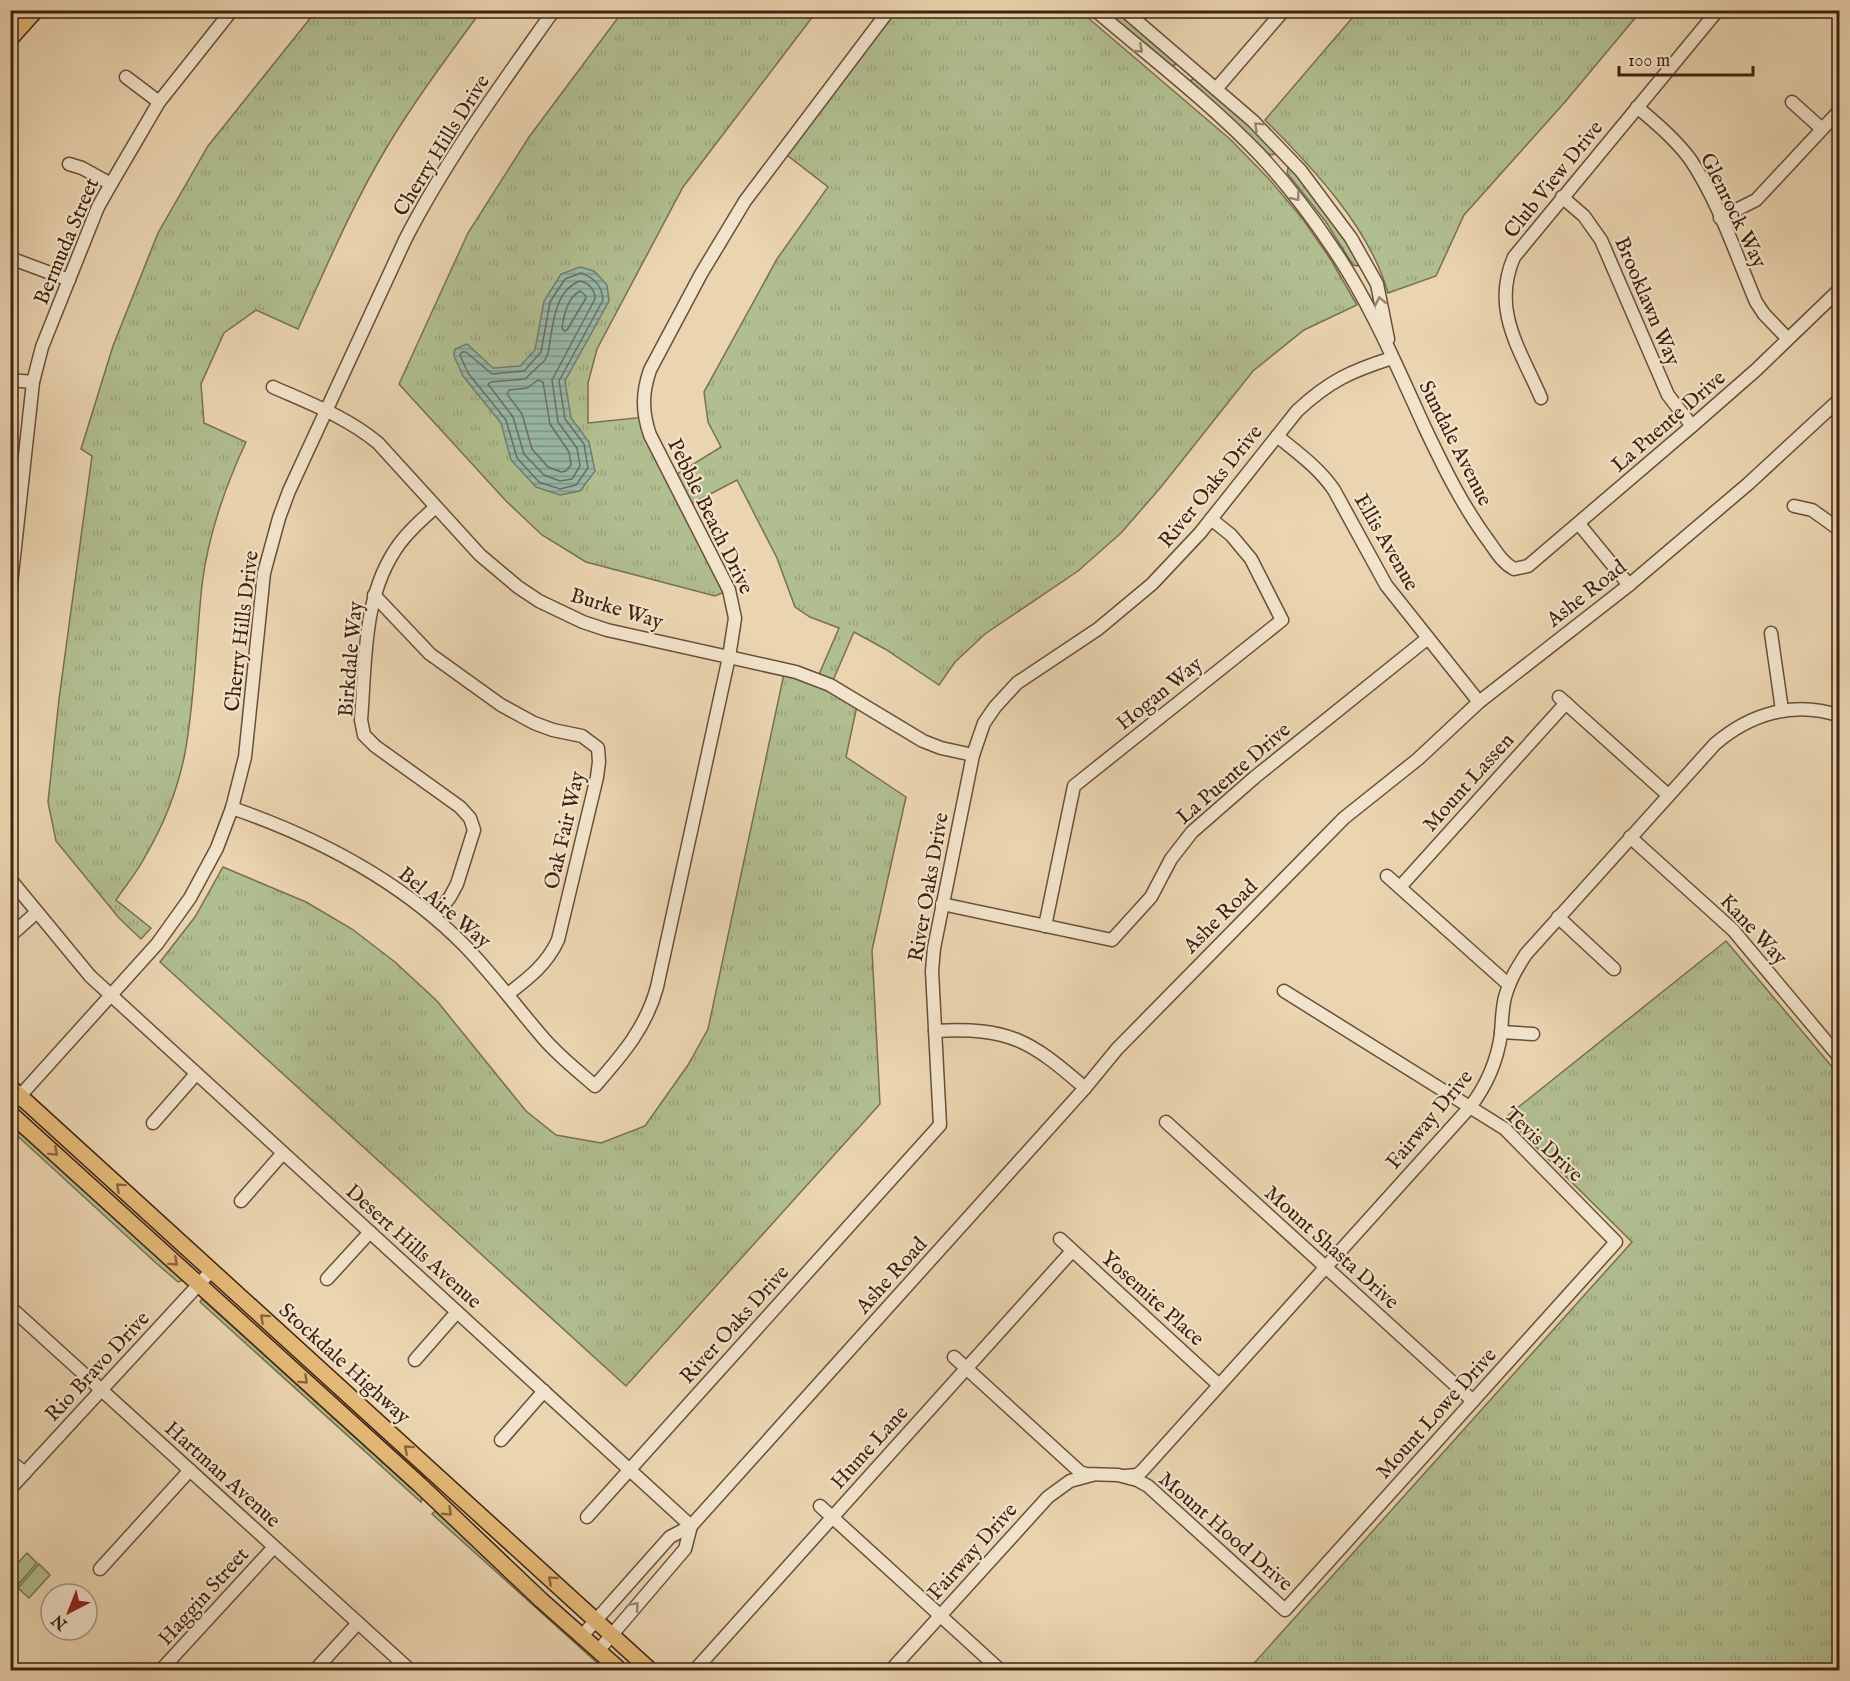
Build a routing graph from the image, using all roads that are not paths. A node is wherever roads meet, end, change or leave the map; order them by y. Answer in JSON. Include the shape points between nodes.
{"nodes":[{"id":1,"x":36,"y":10,"type":"edge"},
{"id":2,"x":554,"y":10,"type":"edge"},
{"id":3,"x":889,"y":10,"type":"edge"},
{"id":4,"x":1095,"y":10,"type":"edge"},
{"id":5,"x":1124,"y":10,"type":"edge"},
{"id":6,"x":1284,"y":10,"type":"edge"},
{"id":7,"x":1718,"y":10,"type":"edge"},
{"id":8,"x":226,"y":13,"type":"edge"},
{"id":9,"x":10,"y":39,"type":"edge"},
{"id":10,"x":1189,"y":66,"type":"junction"},
{"id":11,"x":126,"y":77,"type":"dead end"},
{"id":12,"x":1177,"y":81,"type":"junction"},
{"id":13,"x":1216,"y":89,"type":"junction"},
{"id":14,"x":159,"y":102,"type":"junction"},
{"id":15,"x":1792,"y":102,"type":"dead end"},
{"id":16,"x":1637,"y":107,"type":"junction"},
{"id":17,"x":1839,"y":110,"type":"edge"},
{"id":18,"x":1822,"y":129,"type":"junction"},
{"id":19,"x":1288,"y":157,"type":"junction"},
{"id":20,"x":69,"y":164,"type":"dead end"},
{"id":21,"x":1274,"y":171,"type":"junction"},
{"id":22,"x":111,"y":184,"type":"junction"},
{"id":23,"x":1562,"y":198,"type":"junction"},
{"id":24,"x":1720,"y":218,"type":"junction"},
{"id":25,"x":10,"y":258,"type":"edge"},
{"id":26,"x":69,"y":280,"type":"junction"},
{"id":27,"x":1839,"y":289,"type":"edge"},
{"id":28,"x":1787,"y":338,"type":"junction"},
{"id":29,"x":1392,"y":358,"type":"junction"},
{"id":30,"x":10,"y":380,"type":"edge"},
{"id":31,"x":33,"y":382,"type":"junction"},
{"id":32,"x":273,"y":387,"type":"dead end"},
{"id":33,"x":1541,"y":398,"type":"dead end"},
{"id":34,"x":1839,"y":399,"type":"edge"},
{"id":35,"x":326,"y":411,"type":"junction"},
{"id":36,"x":1692,"y":426,"type":"junction"},
{"id":37,"x":1277,"y":436,"type":"junction"},
{"id":38,"x":16,"y":493,"type":"edge"},
{"id":39,"x":1794,"y":506,"type":"dead end"},
{"id":40,"x":436,"y":507,"type":"junction"},
{"id":41,"x":1211,"y":519,"type":"junction"},
{"id":42,"x":1579,"y":524,"type":"junction"},
{"id":43,"x":1839,"y":530,"type":"edge"},
{"id":44,"x":1514,"y":569,"type":"joint"},
{"id":45,"x":1629,"y":585,"type":"junction"},
{"id":46,"x":10,"y":593,"type":"edge"},
{"id":47,"x":374,"y":595,"type":"junction"},
{"id":48,"x":1771,"y":633,"type":"dead end"},
{"id":49,"x":1428,"y":638,"type":"junction"},
{"id":50,"x":729,"y":657,"type":"junction"},
{"id":51,"x":1479,"y":702,"type":"junction"},
{"id":52,"x":1782,"y":710,"type":"junction"},
{"id":53,"x":1839,"y":716,"type":"edge"},
{"id":54,"x":973,"y":755,"type":"junction"},
{"id":55,"x":1668,"y":795,"type":"junction"},
{"id":56,"x":232,"y":808,"type":"junction"},
{"id":57,"x":1630,"y":837,"type":"junction"},
{"id":58,"x":1387,"y":876,"type":"dead end"},
{"id":59,"x":10,"y":879,"type":"edge"},
{"id":60,"x":1400,"y":887,"type":"junction"},
{"id":61,"x":942,"y":904,"type":"junction"},
{"id":62,"x":37,"y":912,"type":"junction"},
{"id":63,"x":434,"y":917,"type":"junction"},
{"id":64,"x":1558,"y":917,"type":"junction"},
{"id":65,"x":1045,"y":926,"type":"junction"},
{"id":66,"x":10,"y":936,"type":"edge"},
{"id":67,"x":1614,"y":969,"type":"dead end"},
{"id":68,"x":1509,"y":985,"type":"junction"},
{"id":69,"x":1284,"y":991,"type":"dead end"},
{"id":70,"x":508,"y":994,"type":"junction"},
{"id":71,"x":110,"y":996,"type":"junction"},
{"id":72,"x":935,"y":1030,"type":"junction"},
{"id":73,"x":1501,"y":1032,"type":"junction"},
{"id":74,"x":1533,"y":1034,"type":"dead end"},
{"id":75,"x":1839,"y":1058,"type":"edge"},
{"id":76,"x":196,"y":1074,"type":"junction"},
{"id":77,"x":595,"y":1086,"type":"joint"},
{"id":78,"x":1085,"y":1088,"type":"junction"},
{"id":79,"x":14,"y":1097,"type":"edge"},
{"id":80,"x":1470,"y":1107,"type":"junction"},
{"id":81,"x":10,"y":1113,"type":"edge"},
{"id":82,"x":1166,"y":1122,"type":"dead end"},
{"id":83,"x":153,"y":1123,"type":"dead end"},
{"id":84,"x":283,"y":1153,"type":"junction"},
{"id":85,"x":241,"y":1201,"type":"dead end"},
{"id":86,"x":370,"y":1232,"type":"junction"},
{"id":87,"x":1060,"y":1239,"type":"dead end"},
{"id":88,"x":1616,"y":1242,"type":"joint"},
{"id":89,"x":1072,"y":1251,"type":"junction"},
{"id":90,"x":1325,"y":1267,"type":"junction"},
{"id":91,"x":212,"y":1270,"type":"junction"},
{"id":92,"x":327,"y":1279,"type":"dead end"},
{"id":93,"x":199,"y":1285,"type":"junction"},
{"id":94,"x":10,"y":1307,"type":"edge"},
{"id":95,"x":457,"y":1312,"type":"junction"},
{"id":96,"x":954,"y":1357,"type":"dead end"},
{"id":97,"x":415,"y":1360,"type":"dead end"},
{"id":98,"x":966,"y":1368,"type":"junction"},
{"id":99,"x":1220,"y":1385,"type":"junction"},
{"id":100,"x":101,"y":1389,"type":"junction"},
{"id":101,"x":544,"y":1391,"type":"junction"},
{"id":102,"x":1473,"y":1401,"type":"junction"},
{"id":103,"x":501,"y":1440,"type":"dead end"},
{"id":104,"x":10,"y":1461,"type":"edge"},
{"id":105,"x":630,"y":1469,"type":"junction"},
{"id":106,"x":190,"y":1470,"type":"junction"},
{"id":107,"x":24,"y":1473,"type":"junction"},
{"id":108,"x":1094,"y":1474,"type":"junction"},
{"id":109,"x":1124,"y":1476,"type":"junction"},
{"id":110,"x":10,"y":1489,"type":"edge"},
{"id":111,"x":820,"y":1506,"type":"dead end"},
{"id":112,"x":587,"y":1517,"type":"dead end"},
{"id":113,"x":832,"y":1517,"type":"junction"},
{"id":114,"x":691,"y":1526,"type":"junction"},
{"id":115,"x":274,"y":1547,"type":"junction"},
{"id":116,"x":100,"y":1569,"type":"dead end"},
{"id":117,"x":1285,"y":1610,"type":"joint"},
{"id":118,"x":940,"y":1616,"type":"junction"},
{"id":119,"x":596,"y":1620,"type":"junction"},
{"id":120,"x":358,"y":1623,"type":"junction"},
{"id":121,"x":611,"y":1634,"type":"junction"},
{"id":122,"x":581,"y":1637,"type":"junction"},
{"id":123,"x":598,"y":1651,"type":"junction"},
{"id":124,"x":695,"y":1670,"type":"edge"},
{"id":125,"x":161,"y":1671,"type":"edge"},
{"id":126,"x":315,"y":1671,"type":"edge"},
{"id":127,"x":410,"y":1671,"type":"edge"},
{"id":128,"x":620,"y":1671,"type":"edge"},
{"id":129,"x":650,"y":1671,"type":"edge"},
{"id":130,"x":891,"y":1671,"type":"edge"},
{"id":131,"x":1000,"y":1671,"type":"edge"}],
"edges":[{"from":1,"to":9,"type":"main road"},
{"from":2,"to":35,"type":"street","name":"Cherry Hills Drive","via":[[469,130],[424,202]]},
{"from":3,"to":50,"type":"street","name":"Pebble Beach Drive","via":[[745,201],[701,274],[646,382],[644,409],[650,435],[734,604],[735,631]]},
{"from":4,"to":12,"type":"street","name":"Sundale Avenue","one_way":true},
{"from":5,"to":10,"type":"street","name":"Sundale Avenue"},
{"from":6,"to":13,"type":"street"},
{"from":7,"to":16,"type":"street","name":"Club View Drive"},
{"from":8,"to":14,"type":"street","name":"Bermuda Street"},
{"from":10,"to":12,"type":"street"},
{"from":10,"to":13,"type":"street","name":"Sundale Avenue"},
{"from":11,"to":14,"type":"street"},
{"from":12,"to":21,"type":"street","name":"Sundale Avenue"},
{"from":19,"to":13,"type":"street","name":"Sundale Avenue","one_way":true},
{"from":14,"to":22,"type":"street","name":"Bermuda Street"},
{"from":15,"to":18,"type":"street"},
{"from":16,"to":23,"type":"street","name":"Club View Drive"},
{"from":16,"to":24,"type":"street","name":"Glenrock Way","via":[[1689,158]]},
{"from":17,"to":18,"type":"street"},
{"from":18,"to":24,"type":"street","via":[[1756,200]]},
{"from":19,"to":21,"type":"street"},
{"from":29,"to":19,"type":"street","name":"Sundale Avenue","one_way":true,"via":[[1377,284],[1351,238]]},
{"from":20,"to":22,"type":"street"},
{"from":21,"to":29,"type":"street","name":"Sundale Avenue","one_way":true,"via":[[1334,249]]},
{"from":22,"to":26,"type":"street","name":"Bermuda Street"},
{"from":23,"to":33,"type":"street","name":"Club View Drive","via":[[1514,257],[1504,296],[1509,323]]},
{"from":23,"to":36,"type":"street","name":"Brooklawn Way","via":[[1584,216],[1601,240],[1668,395]]},
{"from":24,"to":28,"type":"street","name":"Glenrock Way","via":[[1756,302]]},
{"from":25,"to":26,"type":"street"},
{"from":26,"to":31,"type":"street","name":"Bermuda Street"},
{"from":27,"to":28,"type":"street","name":"La Puente Drive"},
{"from":28,"to":36,"type":"street","name":"La Puente Drive"},
{"from":29,"to":37,"type":"street","name":"River Oaks Drive","via":[[1357,369],[1328,385],[1297,411]]},
{"from":29,"to":44,"type":"street","name":"Sundale Avenue","via":[[1449,480],[1479,529],[1506,565]]},
{"from":30,"to":31,"type":"street"},
{"from":31,"to":38,"type":"street","name":"Bermuda Street"},
{"from":32,"to":35,"type":"street","name":"Burke Way"},
{"from":34,"to":45,"type":"street","name":"Ashe Road","via":[[1748,484]]},
{"from":35,"to":40,"type":"street","name":"Burke Way","via":[[378,443]]},
{"from":35,"to":56,"type":"street","name":"Cherry Hills Drive","via":[[289,491],[271,545],[260,601],[249,729]]},
{"from":36,"to":42,"type":"street","name":"La Puente Drive"},
{"from":37,"to":41,"type":"street","name":"River Oaks Drive"},
{"from":37,"to":49,"type":"street","name":"Ellis Avenue","via":[[1326,478],[1380,576]]},
{"from":38,"to":46,"type":"street","name":"Bermuda Street"},
{"from":39,"to":43,"type":"street","via":[[1812,510]]},
{"from":40,"to":47,"type":"street","name":"Birkdale Way","via":[[400,543]]},
{"from":40,"to":50,"type":"street","name":"Burke Way","via":[[498,572],[538,601],[607,630]]},
{"from":41,"to":54,"type":"street","name":"River Oaks Drive","via":[[1177,560],[1126,607],[1006,693],[984,723]]},
{"from":41,"to":65,"type":"street","name":"Hogan Way","via":[[1242,546],[1282,620],[1074,786]]},
{"from":42,"to":44,"type":"street","name":"La Puente Drive","via":[[1528,566]]},
{"from":42,"to":45,"type":"street"},
{"from":45,"to":51,"type":"street","name":"Ashe Road"},
{"from":47,"to":63,"type":"street","name":"Birkdale Way","via":[[368,621],[361,720],[364,735],[460,807],[474,830],[457,884]]},
{"from":47,"to":70,"type":"street","name":"Oak Fair Way","via":[[430,654],[501,705],[534,723],[582,736],[597,748],[597,777],[558,940],[538,970]]},
{"from":48,"to":52,"type":"street"},
{"from":49,"to":51,"type":"street","name":"Ellis Avenue"},
{"from":49,"to":65,"type":"street","name":"La Puente Drive","via":[[1192,832],[1151,897],[1113,940]]},
{"from":50,"to":54,"type":"street","name":"Burke Way","via":[[817,679],[923,741]]},
{"from":50,"to":77,"type":"street","name":"Pebble Beach Drive","via":[[654,998],[629,1047]]},
{"from":51,"to":78,"type":"street","name":"Ashe Road","via":[[1418,759],[1344,818],[1117,1049]]},
{"from":52,"to":53,"type":"street","name":"Fairway Drive","via":[[1814,710]]},
{"from":52,"to":55,"type":"street","name":"Fairway Drive","via":[[1756,717],[1728,733]]},
{"from":54,"to":61,"type":"street","name":"River Oaks Drive"},
{"from":55,"to":57,"type":"street","name":"Fairway Drive"},
{"from":55,"to":60,"type":"street","name":"Mount Lassen","via":[[1562,700]]},
{"from":56,"to":63,"type":"street","name":"Bel Aire Way","via":[[339,853]]},
{"from":56,"to":71,"type":"street","name":"Cherry Hills Drive","via":[[217,848],[190,898],[157,944]]},
{"from":57,"to":64,"type":"street","name":"Fairway Drive"},
{"from":57,"to":75,"type":"street","name":"Kane Way","via":[[1733,930]]},
{"from":58,"to":60,"type":"street"},
{"from":59,"to":62,"type":"street"},
{"from":60,"to":68,"type":"street"},
{"from":61,"to":65,"type":"street","name":"La Puente Drive"},
{"from":61,"to":72,"type":"street","name":"River Oaks Drive","via":[[932,971]]},
{"from":62,"to":66,"type":"street"},
{"from":62,"to":71,"type":"street"},
{"from":63,"to":70,"type":"street","name":"Bel Aire Way"},
{"from":64,"to":67,"type":"street"},
{"from":64,"to":68,"type":"street","name":"Fairway Drive","via":[[1526,954]]},
{"from":68,"to":73,"type":"street","name":"Fairway Drive"},
{"from":69,"to":80,"type":"street","name":"Tevis Drive"},
{"from":70,"to":77,"type":"street","name":"Bel Aire Way","via":[[545,1040]]},
{"from":71,"to":76,"type":"street","name":"Desert Hills Avenue"},
{"from":71,"to":79,"type":"street","name":"Cherry Hills Drive"},
{"from":72,"to":78,"type":"street","via":[[984,1031],[1019,1040],[1051,1058]]},
{"from":72,"to":105,"type":"street","name":"River Oaks Drive","via":[[940,1125]]},
{"from":73,"to":74,"type":"street"},
{"from":73,"to":80,"type":"street","name":"Fairway Drive","via":[[1493,1068]]},
{"from":76,"to":83,"type":"street"},
{"from":76,"to":84,"type":"street","name":"Desert Hills Avenue"},
{"from":78,"to":114,"type":"street","name":"Ashe Road"},
{"from":91,"to":79,"type":"main road","name":"Stockdale Highway","one_way":true},
{"from":80,"to":88,"type":"street","name":"Tevis Drive","via":[[1505,1129]]},
{"from":80,"to":90,"type":"street","name":"Fairway Drive"},
{"from":81,"to":93,"type":"main road","name":"Stockdale Highway","one_way":true},
{"from":82,"to":90,"type":"street","name":"Mount Shasta Drive"},
{"from":84,"to":85,"type":"street"},
{"from":84,"to":86,"type":"street","name":"Desert Hills Avenue"},
{"from":86,"to":92,"type":"street"},
{"from":86,"to":95,"type":"street","name":"Desert Hills Avenue"},
{"from":87,"to":89,"type":"street","name":"Yosemite Place"},
{"from":88,"to":102,"type":"street","name":"Mount Lowe Drive"},
{"from":89,"to":98,"type":"street","name":"Hume Lane"},
{"from":89,"to":99,"type":"street","name":"Yosemite Place"},
{"from":90,"to":99,"type":"street","name":"Fairway Drive"},
{"from":90,"to":102,"type":"street","name":"Mount Shasta Drive"},
{"from":91,"to":93,"type":"street","name":"Rio Bravo Drive"},
{"from":119,"to":91,"type":"main road","name":"Stockdale Highway","one_way":true},
{"from":93,"to":100,"type":"street","name":"Rio Bravo Drive"},
{"from":93,"to":122,"type":"main road","name":"Stockdale Highway","one_way":true},
{"from":94,"to":100,"type":"street","name":"Hartman Avenue"},
{"from":95,"to":97,"type":"street"},
{"from":95,"to":101,"type":"street","name":"Desert Hills Avenue"},
{"from":96,"to":98,"type":"street","name":"Mount Hood Drive"},
{"from":98,"to":108,"type":"street","name":"Mount Hood Drive","via":[[1080,1472]]},
{"from":98,"to":113,"type":"street","name":"Hume Lane"},
{"from":99,"to":109,"type":"street","name":"Fairway Drive","via":[[1142,1471]]},
{"from":100,"to":106,"type":"street","name":"Hartman Avenue"},
{"from":100,"to":107,"type":"street","name":"Rio Bravo Drive"},
{"from":101,"to":103,"type":"street"},
{"from":101,"to":105,"type":"street","name":"Desert Hills Avenue"},
{"from":102,"to":117,"type":"street","name":"Mount Lowe Drive"},
{"from":104,"to":107,"type":"street"},
{"from":105,"to":112,"type":"street","name":"River Oaks Drive"},
{"from":105,"to":114,"type":"street","name":"Desert Hills Avenue"},
{"from":106,"to":115,"type":"street","name":"Hartman Avenue"},
{"from":106,"to":116,"type":"street"},
{"from":107,"to":110,"type":"street","name":"Rio Bravo Drive"},
{"from":108,"to":109,"type":"street","name":"Mount Hood Drive"},
{"from":108,"to":118,"type":"street","name":"Fairway Drive","via":[[1070,1481],[1048,1497]]},
{"from":109,"to":117,"type":"street","name":"Mount Hood Drive","via":[[1158,1494]]},
{"from":111,"to":113,"type":"street"},
{"from":113,"to":118,"type":"street"},
{"from":113,"to":124,"type":"street","name":"Hume Lane"},
{"from":114,"to":119,"type":"street","name":"Ashe Road","via":[[670,1537]]},
{"from":121,"to":114,"type":"street","name":"Ashe Road","one_way":true,"via":[[685,1549]]},
{"from":115,"to":120,"type":"street","name":"Hartman Avenue"},
{"from":115,"to":125,"type":"street","name":"Haggin Street"},
{"from":118,"to":130,"type":"street","name":"Fairway Drive"},
{"from":118,"to":131,"type":"street"},
{"from":119,"to":121,"type":"main road","name":"Stockdale Highway"},
{"from":119,"to":122,"type":"street","name":"Ashe Road"},
{"from":120,"to":126,"type":"street"},
{"from":120,"to":127,"type":"street","name":"Hartman Avenue"},
{"from":121,"to":123,"type":"street","name":"Ashe Road"},
{"from":121,"to":129,"type":"main road","name":"Stockdale Highway"},
{"from":122,"to":123,"type":"main road","name":"Stockdale Highway"},
{"from":123,"to":128,"type":"main road","name":"Stockdale Highway"}]}
